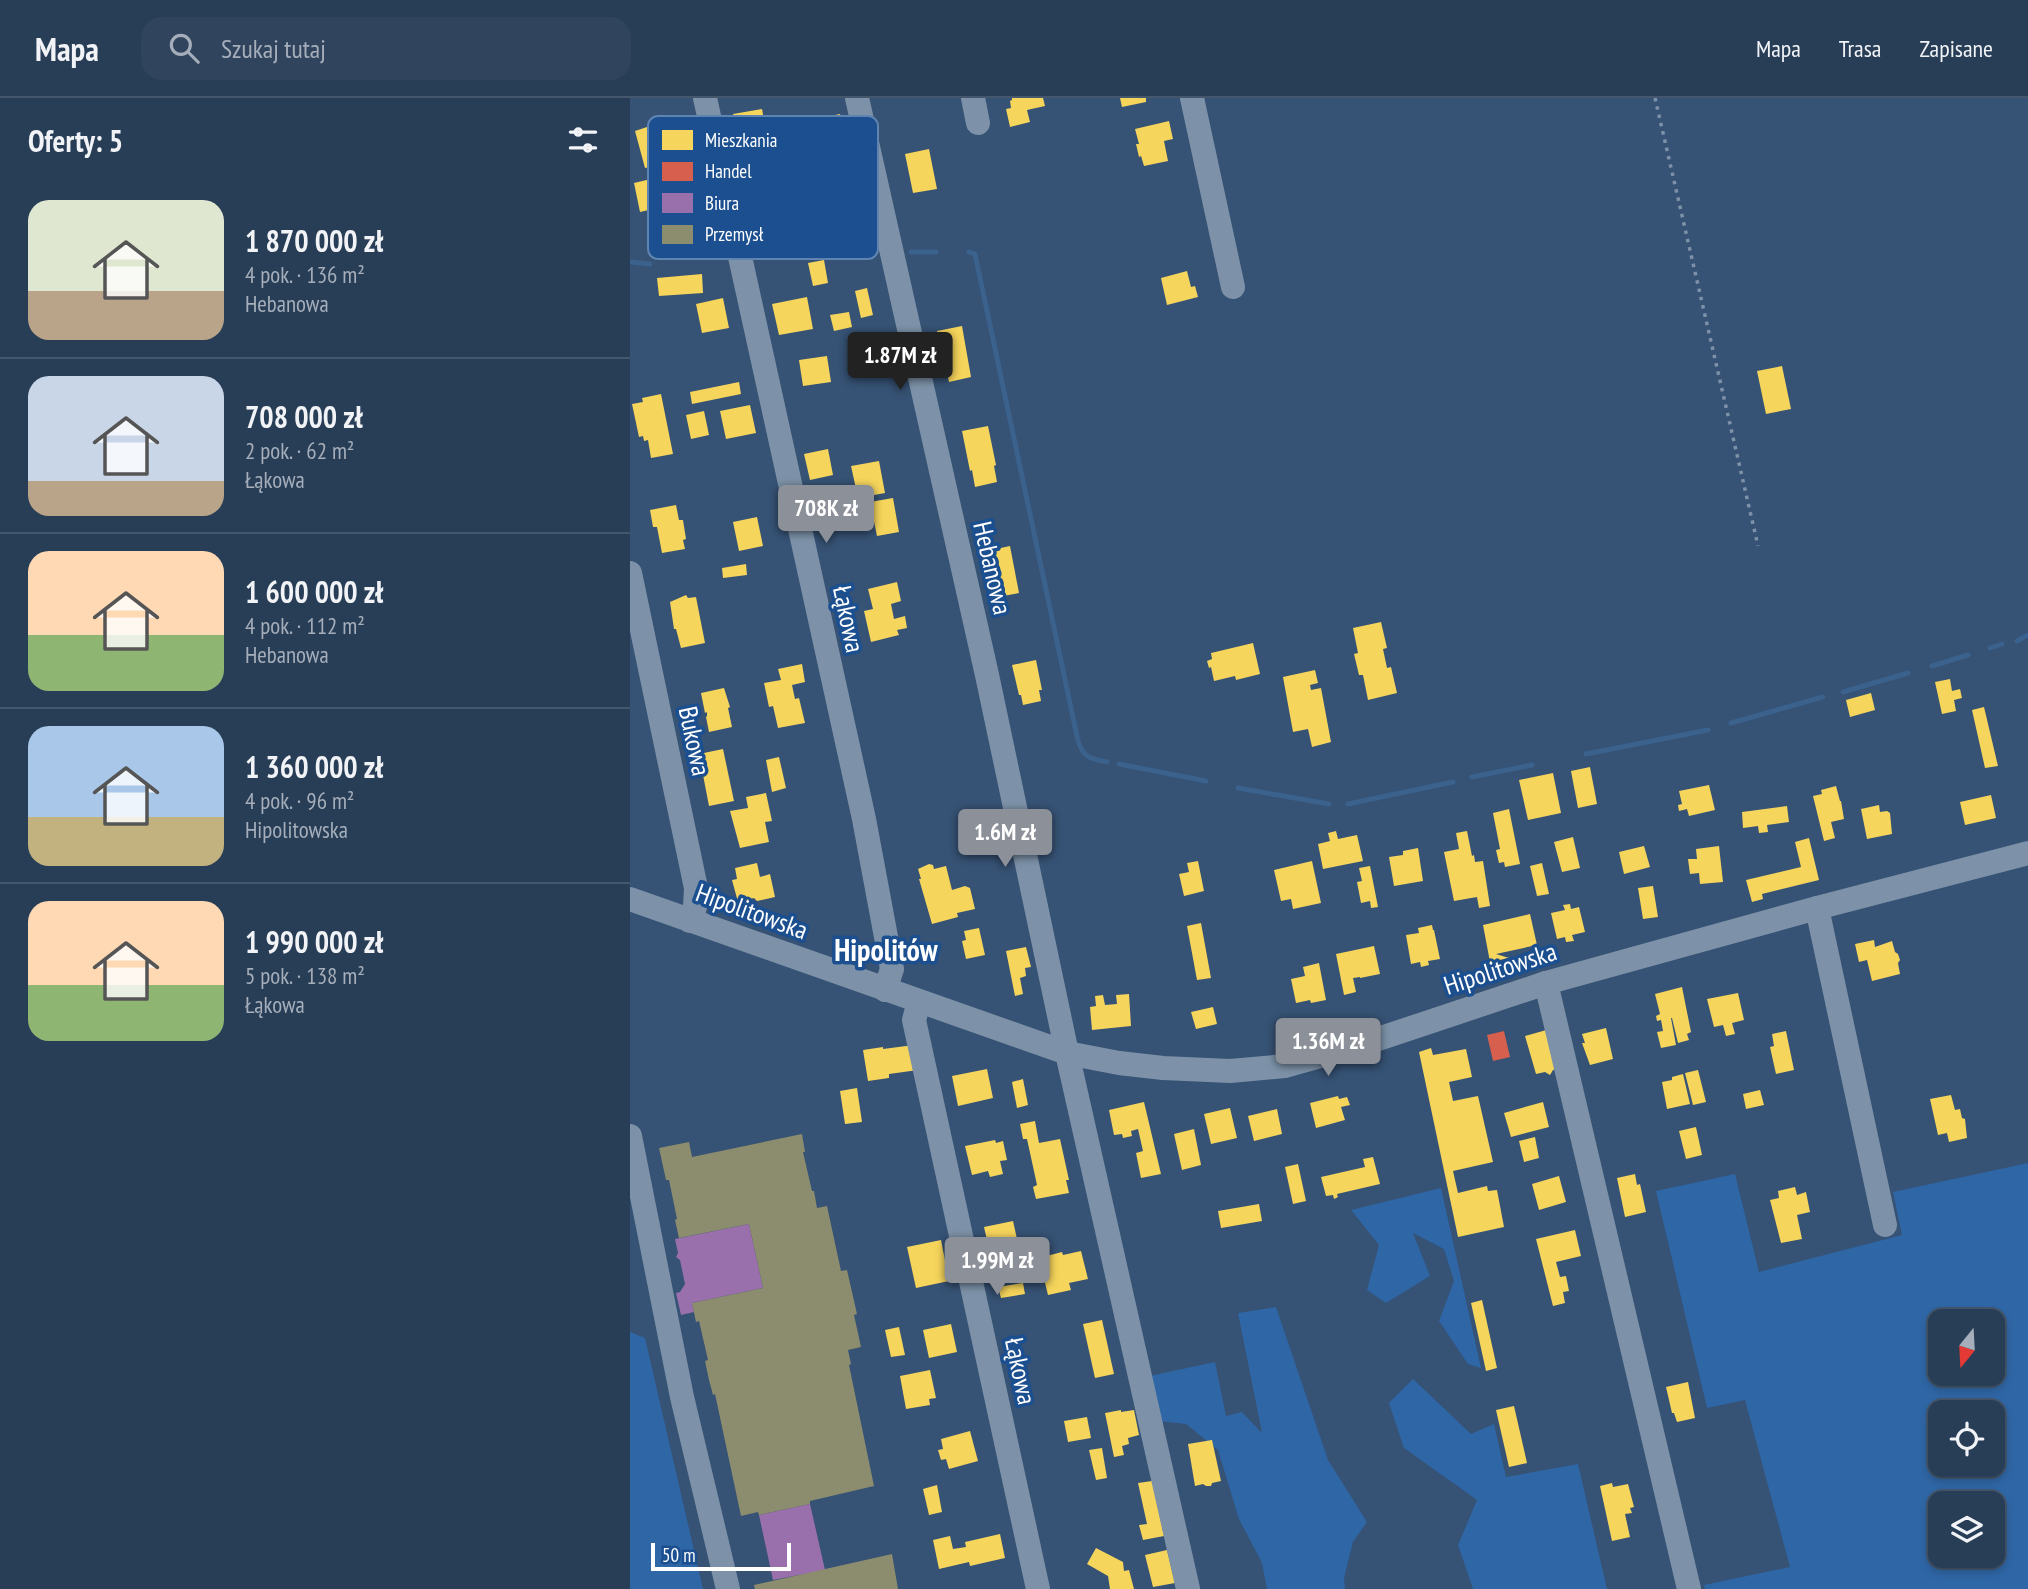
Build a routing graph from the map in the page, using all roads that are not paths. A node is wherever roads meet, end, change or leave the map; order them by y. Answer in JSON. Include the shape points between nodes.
{"nodes":[{"id":1,"x":705,"y":98,"type":"edge"},
{"id":2,"x":857,"y":98,"type":"edge"},
{"id":3,"x":972,"y":98,"type":"edge"},
{"id":4,"x":1192,"y":98,"type":"edge"},
{"id":5,"x":709,"y":116,"type":"edge"},
{"id":6,"x":861,"y":116,"type":"edge"},
{"id":7,"x":978,"y":123,"type":"dead end"},
{"id":8,"x":878,"y":191,"type":"edge"},
{"id":9,"x":741,"y":259,"type":"edge"},
{"id":10,"x":1233,"y":287,"type":"dead end"},
{"id":11,"x":630,"y":573,"type":"edge"},
{"id":12,"x":2028,"y":853,"type":"edge"},
{"id":13,"x":630,"y":900,"type":"edge"},
{"id":14,"x":1817,"y":908,"type":"junction"},
{"id":15,"x":690,"y":920,"type":"junction"},
{"id":16,"x":1546,"y":984,"type":"junction"},
{"id":17,"x":885,"y":990,"type":"junction"},
{"id":18,"x":919,"y":1002,"type":"junction"},
{"id":19,"x":1067,"y":1053,"type":"junction"},
{"id":20,"x":630,"y":1136,"type":"edge"},
{"id":21,"x":1885,"y":1225,"type":"dead end"},
{"id":22,"x":728,"y":1589,"type":"edge"},
{"id":23,"x":1038,"y":1589,"type":"edge"},
{"id":24,"x":1188,"y":1589,"type":"edge"},
{"id":25,"x":1689,"y":1589,"type":"edge"}],
"edges":[{"from":1,"to":5,"type":"street","name":"Łąkowa"},
{"from":2,"to":6,"type":"street","name":"Hebanowa"},
{"from":3,"to":7,"type":"street"},
{"from":4,"to":10,"type":"street"},
{"from":8,"to":19,"type":"street","name":"Hebanowa"},
{"from":9,"to":17,"type":"street","name":"Łąkowa","via":[[864,819],[892,969]]},
{"from":11,"to":15,"type":"street","name":"Bukowa","via":[[696,888]]},
{"from":12,"to":14,"type":"street","name":"Hipolitowska"},
{"from":13,"to":15,"type":"street","name":"Hipolitowska"},
{"from":14,"to":16,"type":"street","name":"Hipolitowska"},
{"from":14,"to":21,"type":"street"},
{"from":15,"to":17,"type":"street","name":"Hipolitowska"},
{"from":16,"to":19,"type":"street","name":"Hipolitowska","via":[[1285,1066],[1230,1071],[1163,1068]]},
{"from":16,"to":25,"type":"street"},
{"from":17,"to":18,"type":"street","name":"Hipolitowska"},
{"from":18,"to":19,"type":"street","name":"Hipolitowska"},
{"from":18,"to":23,"type":"street","name":"Łąkowa","via":[[914,1020]]},
{"from":19,"to":24,"type":"street","name":"Hebanowa"},
{"from":20,"to":22,"type":"street","via":[[682,1397]]}]}
